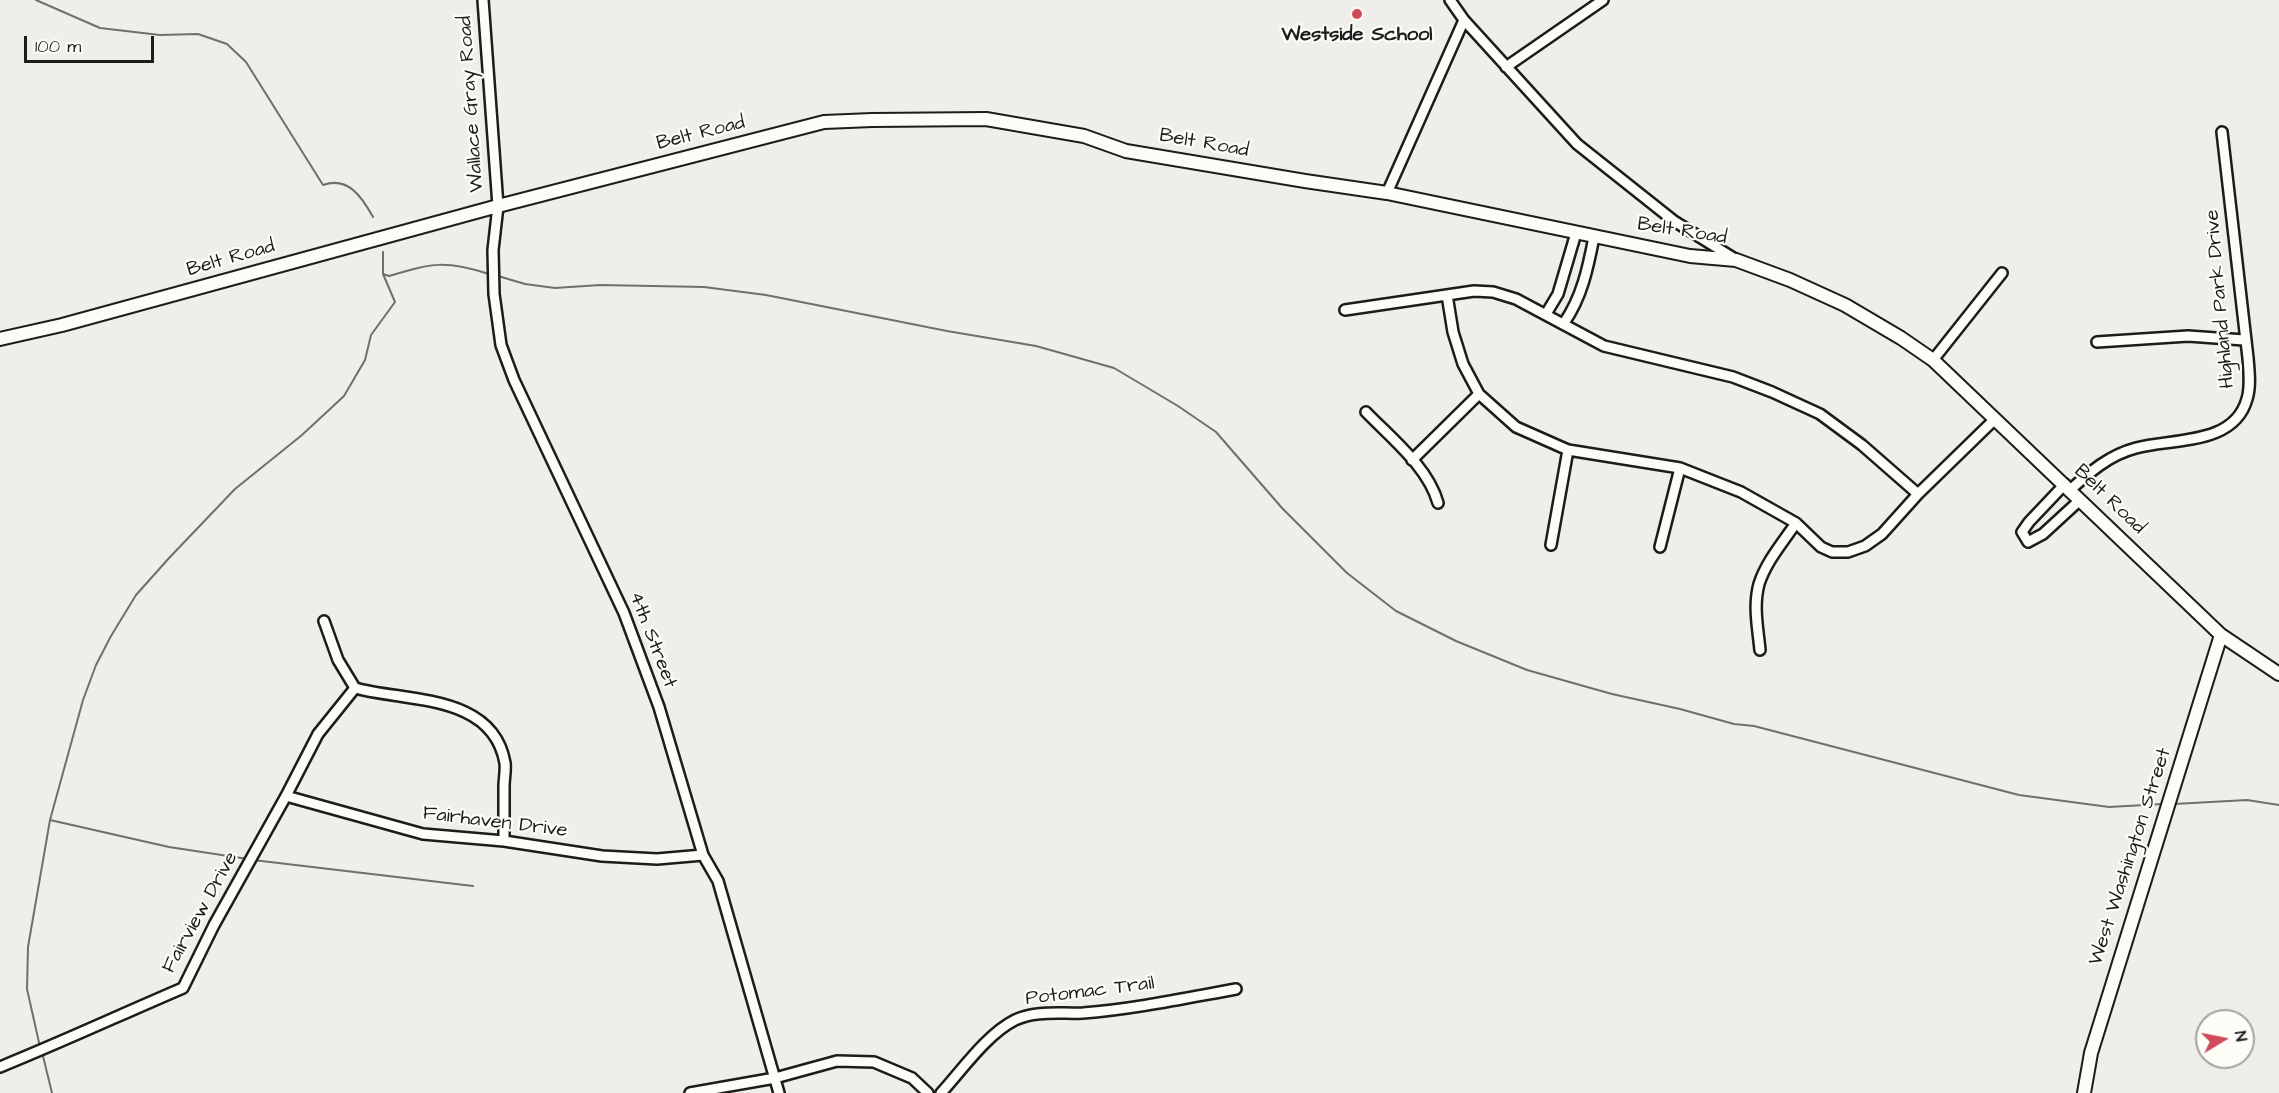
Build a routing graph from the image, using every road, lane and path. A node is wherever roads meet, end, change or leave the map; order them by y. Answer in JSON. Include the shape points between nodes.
{"nodes":[{"id":1,"x":483,"y":0,"type":"edge"},
{"id":2,"x":1450,"y":0,"type":"edge"},
{"id":3,"x":1603,"y":0,"type":"edge"},
{"id":4,"x":1464,"y":20,"type":"junction"},
{"id":5,"x":1506,"y":66,"type":"junction"},
{"id":6,"x":2223,"y":132,"type":"dead end"},
{"id":7,"x":1387,"y":193,"type":"junction"},
{"id":8,"x":498,"y":206,"type":"junction"},
{"id":9,"x":1576,"y":233,"type":"junction"},
{"id":10,"x":1594,"y":237,"type":"junction"},
{"id":11,"x":1736,"y":260,"type":"junction"},
{"id":12,"x":2002,"y":273,"type":"dead end"},
{"id":13,"x":1448,"y":295,"type":"junction"},
{"id":14,"x":1345,"y":310,"type":"dead end"},
{"id":15,"x":1546,"y":314,"type":"junction"},
{"id":16,"x":1564,"y":323,"type":"junction"},
{"id":17,"x":0,"y":339,"type":"edge"},
{"id":18,"x":2244,"y":340,"type":"junction"},
{"id":19,"x":2097,"y":342,"type":"dead end"},
{"id":20,"x":1933,"y":360,"type":"junction"},
{"id":21,"x":1479,"y":394,"type":"junction"},
{"id":22,"x":1366,"y":412,"type":"dead end"},
{"id":23,"x":1995,"y":419,"type":"junction"},
{"id":24,"x":1568,"y":450,"type":"junction"},
{"id":25,"x":1412,"y":460,"type":"junction"},
{"id":26,"x":1680,"y":468,"type":"junction"},
{"id":27,"x":2068,"y":487,"type":"junction"},
{"id":28,"x":1918,"y":494,"type":"junction"},
{"id":29,"x":2080,"y":500,"type":"junction"},
{"id":30,"x":1438,"y":502,"type":"dead end"},
{"id":31,"x":1796,"y":523,"type":"junction"},
{"id":32,"x":1551,"y":545,"type":"dead end"},
{"id":33,"x":1660,"y":547,"type":"dead end"},
{"id":34,"x":324,"y":621,"type":"dead end"},
{"id":35,"x":2221,"y":635,"type":"junction"},
{"id":36,"x":1760,"y":650,"type":"dead end"},
{"id":37,"x":2279,"y":675,"type":"edge"},
{"id":38,"x":355,"y":688,"type":"junction"},
{"id":39,"x":286,"y":796,"type":"junction"},
{"id":40,"x":504,"y":841,"type":"junction"},
{"id":41,"x":703,"y":855,"type":"junction"},
{"id":42,"x":1236,"y":990,"type":"dead end"},
{"id":43,"x":0,"y":1067,"type":"edge"},
{"id":44,"x":775,"y":1078,"type":"junction"},
{"id":45,"x":690,"y":1093,"type":"edge"},
{"id":46,"x":779,"y":1093,"type":"edge"},
{"id":47,"x":928,"y":1093,"type":"edge"},
{"id":48,"x":940,"y":1093,"type":"edge"},
{"id":49,"x":2084,"y":1093,"type":"edge"}],
"edges":[{"from":1,"to":8,"type":"street","name":"Wallace Gray Road"},
{"from":2,"to":4,"type":"street"},
{"from":3,"to":5,"type":"street"},
{"from":4,"to":5,"type":"street"},
{"from":4,"to":7,"type":"street"},
{"from":5,"to":11,"type":"street","via":[[1577,144],[1674,221]]},
{"from":6,"to":18,"type":"street","name":"Highland Park Drive"},
{"from":7,"to":8,"type":"street","name":"Belt Road","via":[[1126,151],[1084,136],[986,119],[880,120],[824,122]]},
{"from":7,"to":9,"type":"street","name":"Belt Road"},
{"from":8,"to":17,"type":"street","name":"Belt Road"},
{"from":8,"to":41,"type":"street","name":"4th Street","via":[[493,250],[501,345],[624,613],[659,707]]},
{"from":9,"to":10,"type":"street","name":"Belt Road"},
{"from":9,"to":15,"type":"street","via":[[1558,294]]},
{"from":10,"to":11,"type":"street","name":"Belt Road","via":[[1690,256]]},
{"from":10,"to":16,"type":"street","via":[[1582,289]]},
{"from":11,"to":20,"type":"street","name":"Belt Road","via":[[1845,305]]},
{"from":12,"to":20,"type":"street"},
{"from":13,"to":14,"type":"street"},
{"from":13,"to":15,"type":"street","via":[[1493,292]]},
{"from":13,"to":21,"type":"street","via":[[1463,364]]},
{"from":15,"to":16,"type":"street"},
{"from":16,"to":28,"type":"street","via":[[1604,346],[1733,377],[1820,414]]},
{"from":18,"to":19,"type":"street","via":[[2188,336]]},
{"from":18,"to":27,"type":"street","name":"Highland Park Drive","via":[[2247,401],[2225,428],[2210,436],[2123,452]]},
{"from":20,"to":23,"type":"street","name":"Belt Road"},
{"from":21,"to":24,"type":"street","via":[[1516,427]]},
{"from":21,"to":25,"type":"street"},
{"from":22,"to":25,"type":"street"},
{"from":23,"to":27,"type":"street","name":"Belt Road"},
{"from":23,"to":28,"type":"street"},
{"from":24,"to":26,"type":"street"},
{"from":24,"to":32,"type":"street"},
{"from":25,"to":30,"type":"street","via":[[1435,490]]},
{"from":26,"to":31,"type":"street","via":[[1741,492]]},
{"from":26,"to":33,"type":"street"},
{"from":27,"to":29,"type":"street","name":"Belt Road"},
{"from":27,"to":29,"type":"street","name":"Highland Park Drive","via":[[2029,522],[2022,532],[2028,542],[2043,534]]},
{"from":28,"to":31,"type":"street","via":[[1882,534],[1866,546],[1848,552],[1821,547]]},
{"from":29,"to":35,"type":"street","name":"Belt Road"},
{"from":31,"to":36,"type":"street","via":[[1759,584],[1756,614]]},
{"from":34,"to":38,"type":"street","via":[[338,660]]},
{"from":35,"to":37,"type":"street","name":"Belt Road"},
{"from":35,"to":49,"type":"street","name":"West Washington Street","via":[[2091,1053]]},
{"from":38,"to":39,"type":"street","name":"Fairview Drive","via":[[318,734]]},
{"from":38,"to":40,"type":"street","via":[[454,706],[485,725],[505,763]]},
{"from":39,"to":40,"type":"street","name":"Fairhaven Drive","via":[[423,834]]},
{"from":39,"to":43,"type":"street","name":"Fairview Drive","via":[[183,988]]},
{"from":40,"to":41,"type":"street","name":"Fairhaven Drive","via":[[602,856],[657,859]]},
{"from":41,"to":44,"type":"street","name":"4th Street","via":[[718,881]]},
{"from":42,"to":48,"type":"street","name":"Potomac Trail","via":[[1083,1013],[1037,1013],[1016,1019],[996,1032]]},
{"from":44,"to":45,"type":"street"},
{"from":44,"to":46,"type":"street","name":"4th Street"},
{"from":44,"to":47,"type":"street","via":[[837,1062],[874,1062],[912,1078]]}]}
